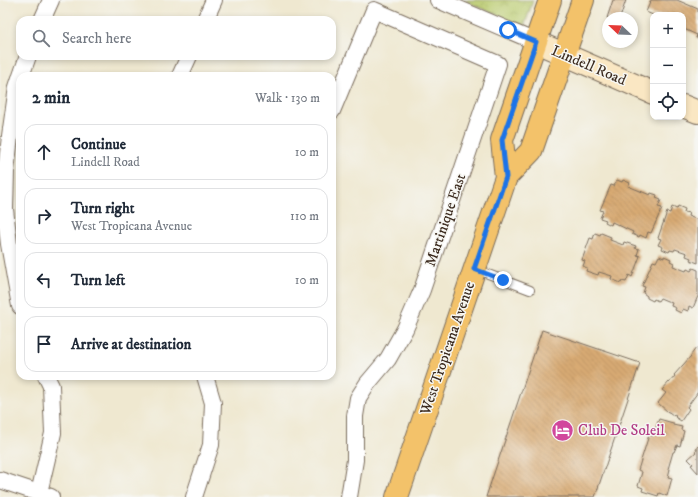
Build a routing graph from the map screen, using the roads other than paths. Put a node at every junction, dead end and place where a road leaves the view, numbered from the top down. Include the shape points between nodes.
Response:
1 (51, 0) edge
2 (214, 0) edge
3 (438, 0) edge
4 (550, 0) edge
5 (583, 0) edge
6 (44, 16) edge
7 (207, 16) edge
8 (536, 42) junction
9 (564, 54) junction
10 (26, 60) edge
11 (187, 60) edge
12 (22, 72) edge
13 (182, 72) edge
14 (650, 92) edge
15 (16, 94) edge
16 (336, 101) edge
17 (686, 107) edge
18 (698, 112) edge
19 (3, 172) edge
20 (506, 177) junction
21 (15, 243) edge
22 (16, 256) edge
23 (474, 269) junction
24 (530, 290) dead end
25 (48, 380) edge
26 (206, 380) edge
27 (0, 480) edge
28 (45, 495) edge
29 (194, 497) edge
30 (349, 497) edge
31 (397, 497) edge

1 - 6 street
2 - 7 street
3 - 8 street, Lindell Road
4 - 8 main road, West Tropicana Avenue
5 - 9 main road, West Tropicana Avenue
8 - 9 street, Lindell Road
8 - 20 main road, West Tropicana Avenue via 502,140
9 - 14 street, Lindell Road
9 - 20 main road, West Tropicana Avenue via 531,151
10 - 12 street
11 - 13 street
15 - 19 street
16 - 30 street, Martinique East via 374,10 498,64 419,297 388,359 358,398 355,416 355,460
17 - 18 street
19 - 21 street via 5,209
20 - 23 main road, West Tropicana Avenue
21 - 22 street
23 - 24 lane
23 - 31 main road, West Tropicana Avenue
25 - 28 street via 51,386 53,433
26 - 29 street via 213,402 211,445
27 - 28 street

